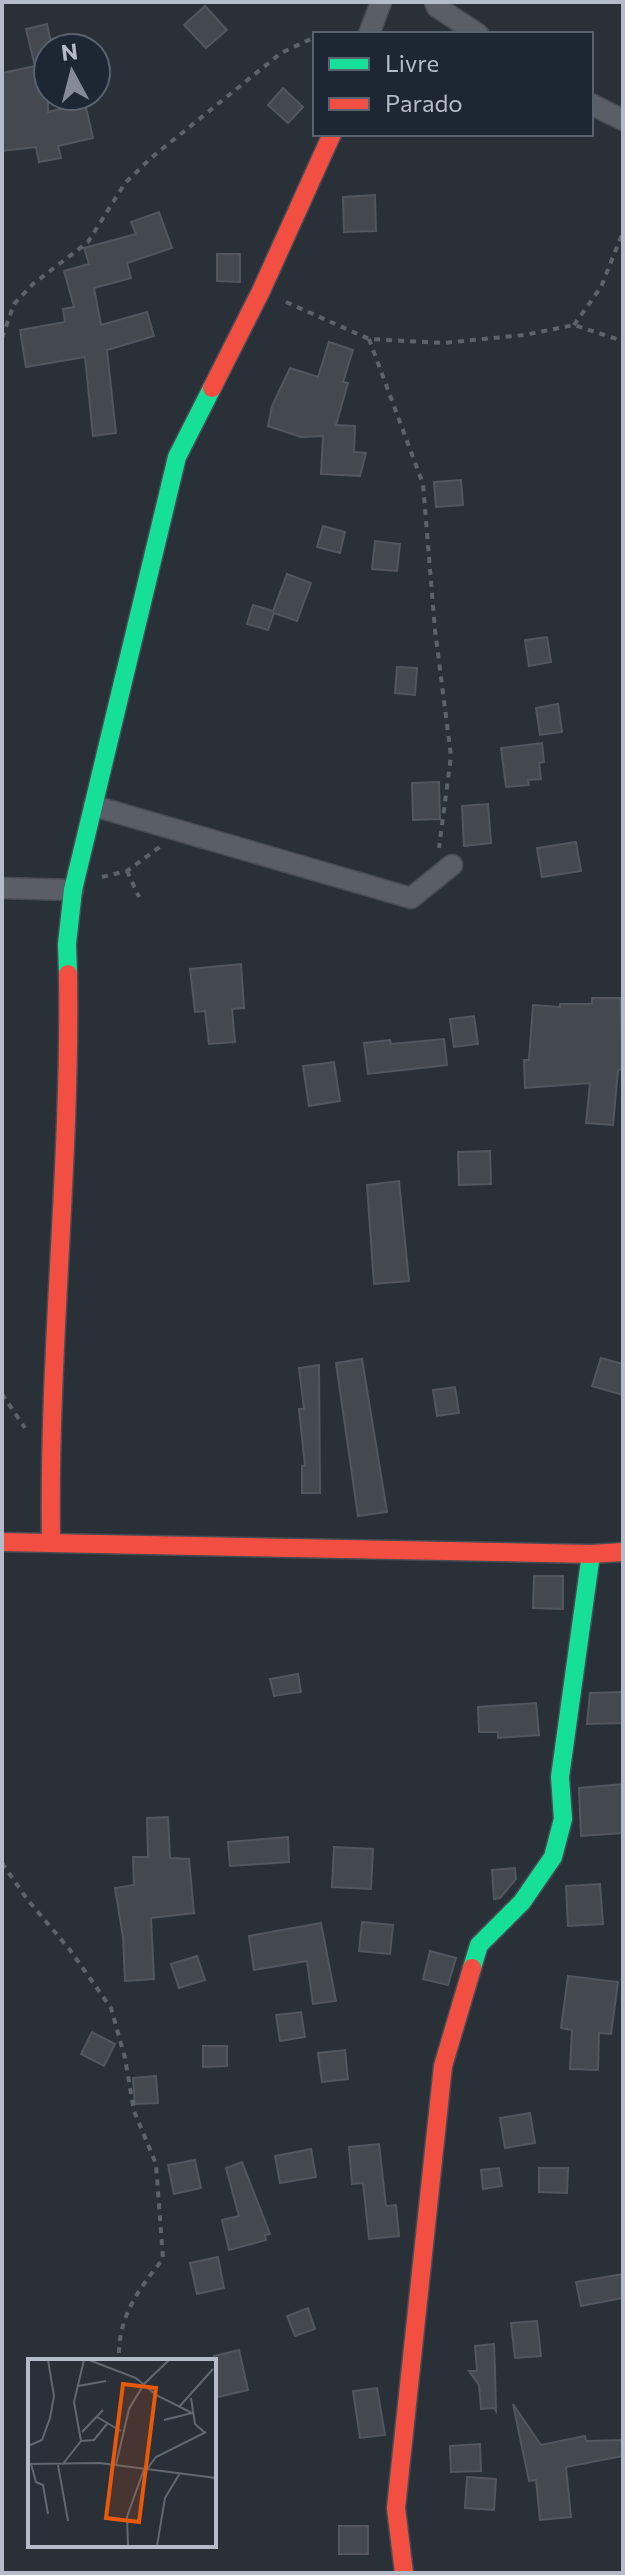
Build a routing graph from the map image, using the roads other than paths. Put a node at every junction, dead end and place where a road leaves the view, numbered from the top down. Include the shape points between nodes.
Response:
1 (381, 2) edge
2 (435, 2) edge
3 (370, 32) edge
4 (475, 32) edge
5 (593, 105) edge
6 (623, 120) edge
7 (331, 136) edge
8 (94, 806) junction
9 (442, 862) road end
10 (2, 888) edge
11 (73, 890) junction
12 (51, 1541) junction
13 (2, 1542) edge
14 (623, 1552) edge
15 (591, 1554) junction
16 (404, 2573) edge

1 - 3 street
2 - 4 street
5 - 6 street
7 - 8 street via 177,457
8 - 9 street via 411,898
8 - 11 street
10 - 11 street
11 - 12 street via 67,944 69,1052
12 - 13 street
12 - 15 street
14 - 15 street
15 - 16 street via 560,1777 563,1819 553,1857 522,1902 479,1945 443,2066 396,2508

